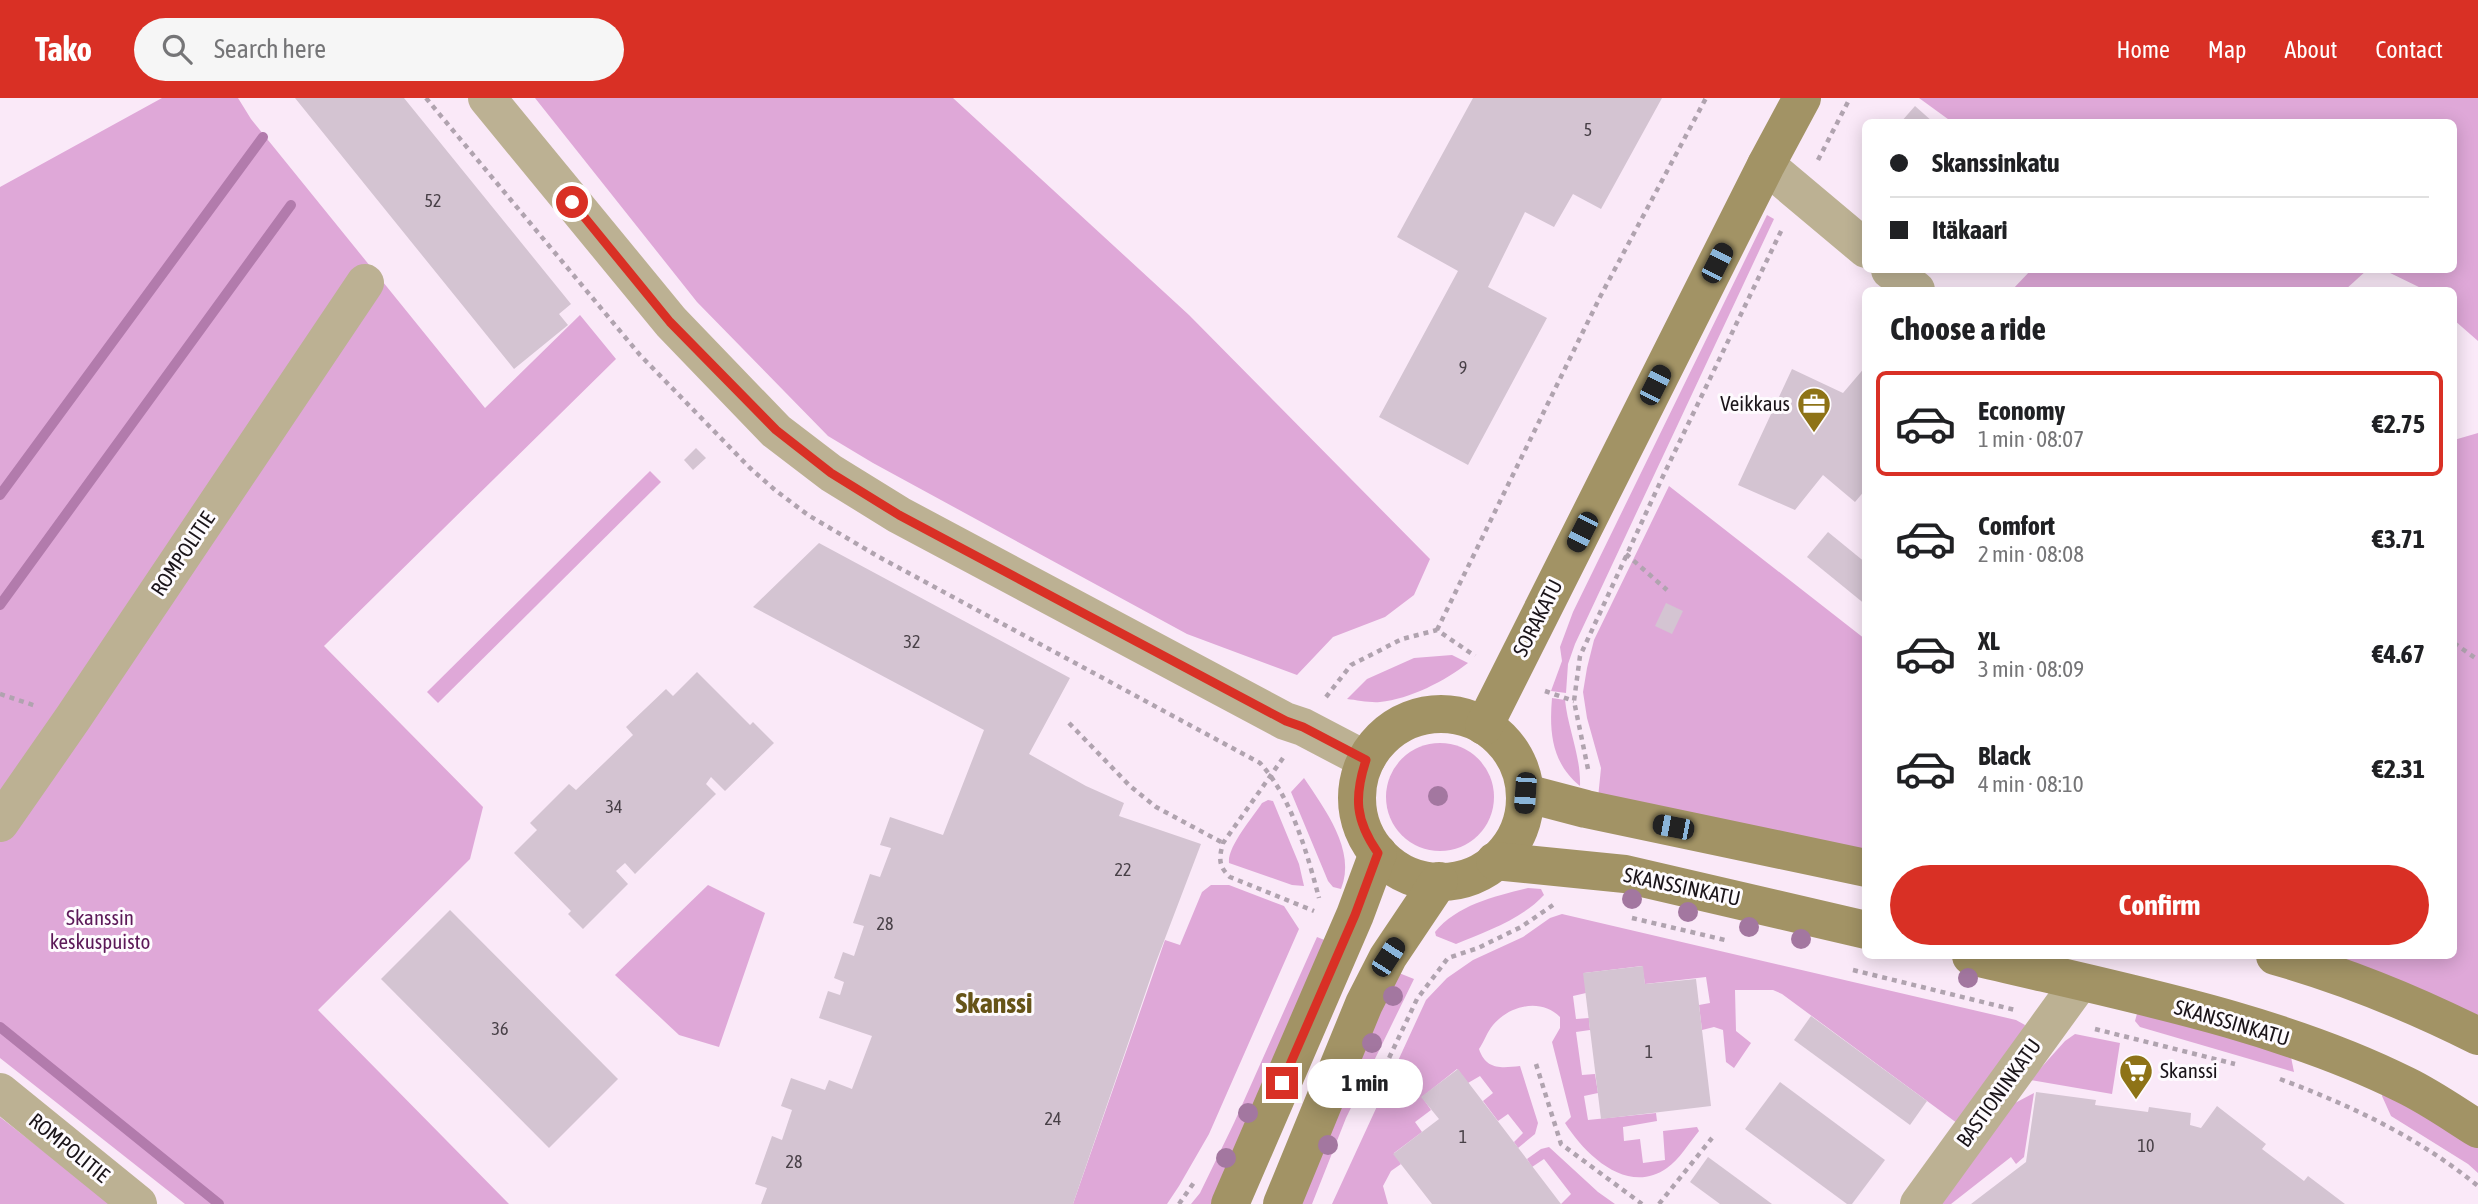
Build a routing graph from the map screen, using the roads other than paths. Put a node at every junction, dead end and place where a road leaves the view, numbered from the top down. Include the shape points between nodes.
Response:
1 (487, 98) edge
2 (1802, 98) edge
3 (1766, 165) junction
4 (1862, 246) edge
5 (1894, 273) edge
6 (365, 283) dead end
7 (1912, 287) edge
8 (1484, 726) junction
9 (1366, 760) junction
10 (1525, 793) junction
11 (0, 823) edge
12 (1378, 853) junction
13 (1495, 861) junction
14 (1862, 867) edge
15 (1439, 881) junction
16 (1862, 929) edge
17 (1984, 959) edge
18 (2286, 959) edge
19 (2080, 982) junction
20 (2478, 1036) edge
21 (0, 1092) edge
22 (2478, 1129) edge
23 (138, 1204) edge
24 (1230, 1204) edge
25 (1282, 1204) edge
26 (1919, 1204) edge

1 - 9 street via 670,322 776,430 831,473 899,515
2 - 3 street, SORAKATU
3 - 4 street
3 - 8 street, SORAKATU
5 - 7 street
6 - 11 street, ROMPOLITIE
8 - 9 street via 1451,714 1416,718 1385,735
8 - 10 street via 1513,755
9 - 12 street via 1357,801 1367,837
10 - 13 street via 1518,831
10 - 14 street
12 - 15 street via 1405,873
12 - 24 street
13 - 15 street via 1469,877
13 - 16 street, SKANSSINKATU via 1625,874
15 - 25 street via 1388,957 1364,1004
17 - 19 street, SKANSSINKATU
18 - 20 street via 2390,994
19 - 22 street, SKANSSINKATU via 2206,1014 2355,1062 2407,1086
19 - 26 street, BASTIONINKATU
21 - 23 street, ROMPOLITIE

